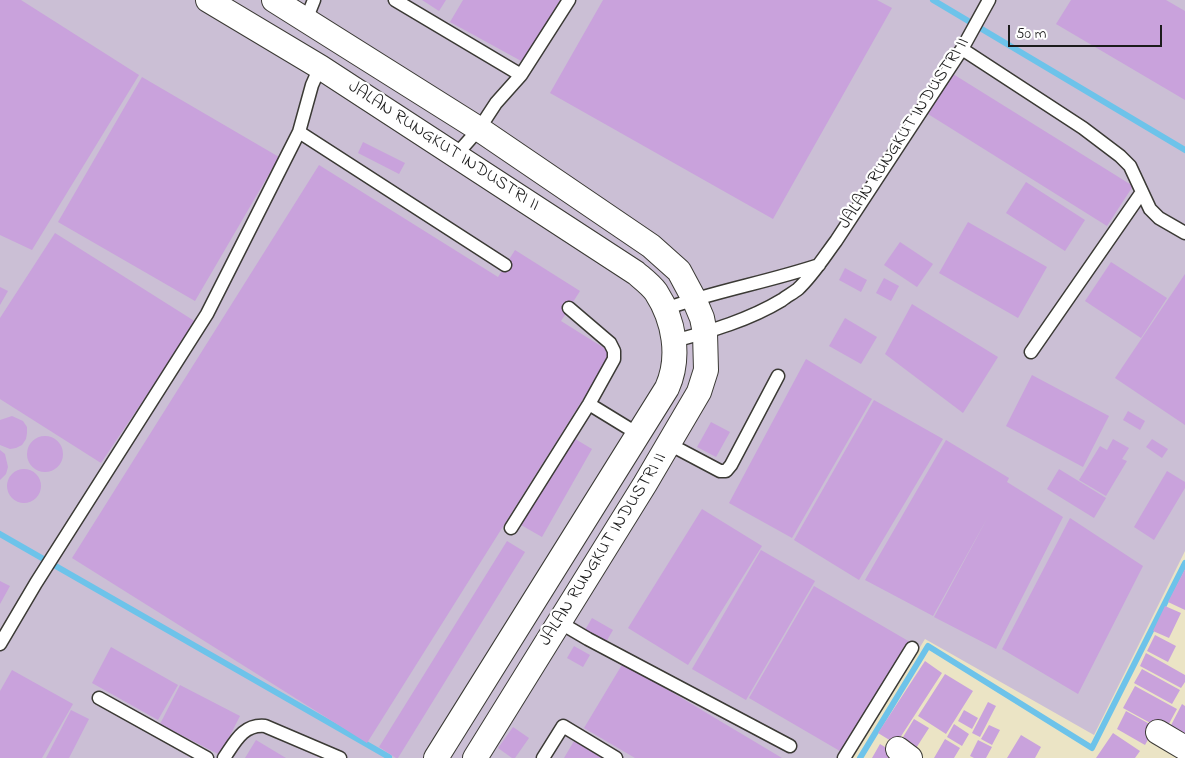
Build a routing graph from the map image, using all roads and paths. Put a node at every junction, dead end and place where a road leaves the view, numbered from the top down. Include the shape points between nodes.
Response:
1 (208, 0) edge
2 (274, 0) edge
3 (395, 0) edge
4 (569, 0) edge
5 (987, 4) edge
6 (310, 10) edge
7 (962, 49) junction
8 (320, 67) junction
9 (520, 75) junction
10 (479, 129) junction
11 (298, 132) junction
12 (456, 156) junction
13 (1142, 192) junction
14 (1185, 234) edge
15 (505, 265) dead end
16 (819, 265) junction
17 (694, 299) junction
18 (569, 308) dead end
19 (665, 309) junction
20 (705, 333) junction
21 (674, 341) junction
22 (1031, 352) dead end
23 (778, 376) dead end
24 (589, 404) junction
25 (638, 434) junction
26 (669, 444) junction
27 (618, 467) junction
28 (645, 484) junction
29 (511, 528) dead end
30 (559, 622) junction
31 (0, 644) edge
32 (912, 648) dead end
33 (99, 698) dead end
34 (1158, 732) dead end
35 (790, 746) dead end
36 (1185, 748) edge
37 (207, 758) edge
38 (224, 758) edge
39 (340, 758) edge
40 (436, 758) edge
41 (475, 758) edge
42 (543, 758) edge
43 (616, 758) edge
44 (844, 758) edge

1 - 8 street, JALAN RUNGKUT INDUSTRI II
2 - 6 street, JALAN RUNGKUT INDUSTRI II
3 - 9 lane
4 - 9 lane
5 - 7 lane, JALAN RUNGKUT INDUSTRI II
6 - 10 street, JALAN RUNGKUT INDUSTRI II
7 - 13 lane via 1120,156 1130,166
7 - 16 lane, JALAN RUNGKUT INDUSTRI II
8 - 11 lane
8 - 12 street, JALAN RUNGKUT INDUSTRI II
9 - 10 lane
10 - 12 lane
10 - 17 street, JALAN RUNGKUT INDUSTRI II via 651,246 679,271
11 - 15 lane
11 - 31 lane via 207,314
12 - 19 street, JALAN RUNGKUT INDUSTRI II via 636,273 655,291
13 - 14 lane via 1150,209 1159,218
13 - 22 lane
16 - 17 lane
16 - 20 lane, JALAN RUNGKUT INDUSTRI II via 797,290 772,306
17 - 19 lane
17 - 20 street, JALAN RUNGKUT INDUSTRI II
18 - 24 lane via 604,337 614,351 612,366
19 - 21 street, JALAN RUNGKUT INDUSTRI II
20 - 21 lane, JALAN RUNGKUT INDUSTRI II
20 - 26 street, JALAN RUNGKUT INDUSTRI II via 706,370 703,381
21 - 25 street, JALAN RUNGKUT INDUSTRI II via 672,376
23 - 26 lane via 726,471 720,471
24 - 25 lane
24 - 29 lane
25 - 27 street, JALAN RUNGKUT INDUSTRI II
26 - 28 street, JALAN RUNGKUT INDUSTRI II
27 - 28 street
27 - 40 street, JALAN RUNGKUT INDUSTRI II
28 - 30 street, JALAN RUNGKUT INDUSTRI II
30 - 35 lane
30 - 41 street, JALAN RUNGKUT INDUSTRI II
32 - 44 lane
33 - 37 lane
34 - 36 street
38 - 39 lane via 241,733 256,726 265,726
42 - 43 lane via 563,726

